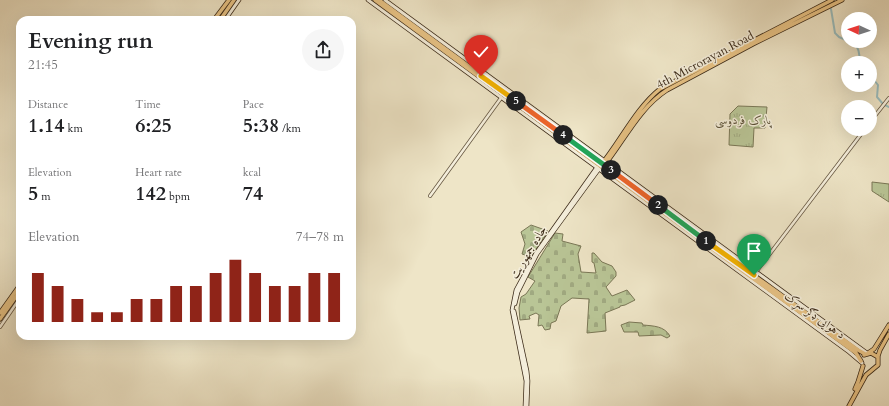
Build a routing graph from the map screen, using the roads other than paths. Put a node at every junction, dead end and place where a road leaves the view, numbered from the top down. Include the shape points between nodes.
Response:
1 (228, 0) edge
2 (234, 0) edge
3 (239, 0) edge
4 (368, 0) edge
5 (375, 0) edge
6 (379, 0) edge
7 (385, 0) edge
8 (832, 0) edge
9 (842, 0) edge
10 (217, 16) edge
11 (223, 16) edge
12 (228, 16) edge
13 (702, 69) junction
14 (501, 98) junction
15 (889, 98) edge
16 (877, 113) edge
17 (860, 136) edge
18 (602, 165) junction
19 (430, 196) dead end
20 (756, 272) junction
21 (16, 291) edge
22 (16, 297) edge
23 (16, 304) edge
24 (0, 313) edge
25 (0, 319) edge
26 (889, 325) edge
27 (0, 327) edge
28 (889, 334) edge
29 (867, 353) junction
30 (878, 358) junction
31 (862, 363) junction
32 (873, 370) junction
33 (526, 406) edge
34 (848, 406) edge

1 - 10 main road
2 - 11 main road
3 - 12 main road
4 - 14 main road, د هوایی ډګر سړک
5 - 18 main road
6 - 18 main road
7 - 18 main road, د هوایی ډګر سړک
8 - 13 main road, 4th Microrayan Road
9 - 13 main road, 4th Microrayan Road
13 - 18 main road, 4th Microrayan Road via 653,100
14 - 18 main road, د هوایی ډګر سړک
14 - 19 street
15 - 16 street
17 - 20 street
18 - 20 main road, د هوایی ډګر سړک
18 - 29 main road via 858,350
18 - 31 main road via 856,353
18 - 33 main road, جاده جمهوریت via 536,253 516,290 512,313 526,381
20 - 29 main road, د هوایی ډګر سړک
21 - 24 main road
22 - 25 main road
23 - 27 street
26 - 29 main road via 874,349
28 - 30 main road
29 - 30 main road via 874,353
29 - 31 main road
30 - 32 main road via 878,365
31 - 32 main road via 867,370
31 - 34 main road via 858,382
32 - 34 main road via 866,375

